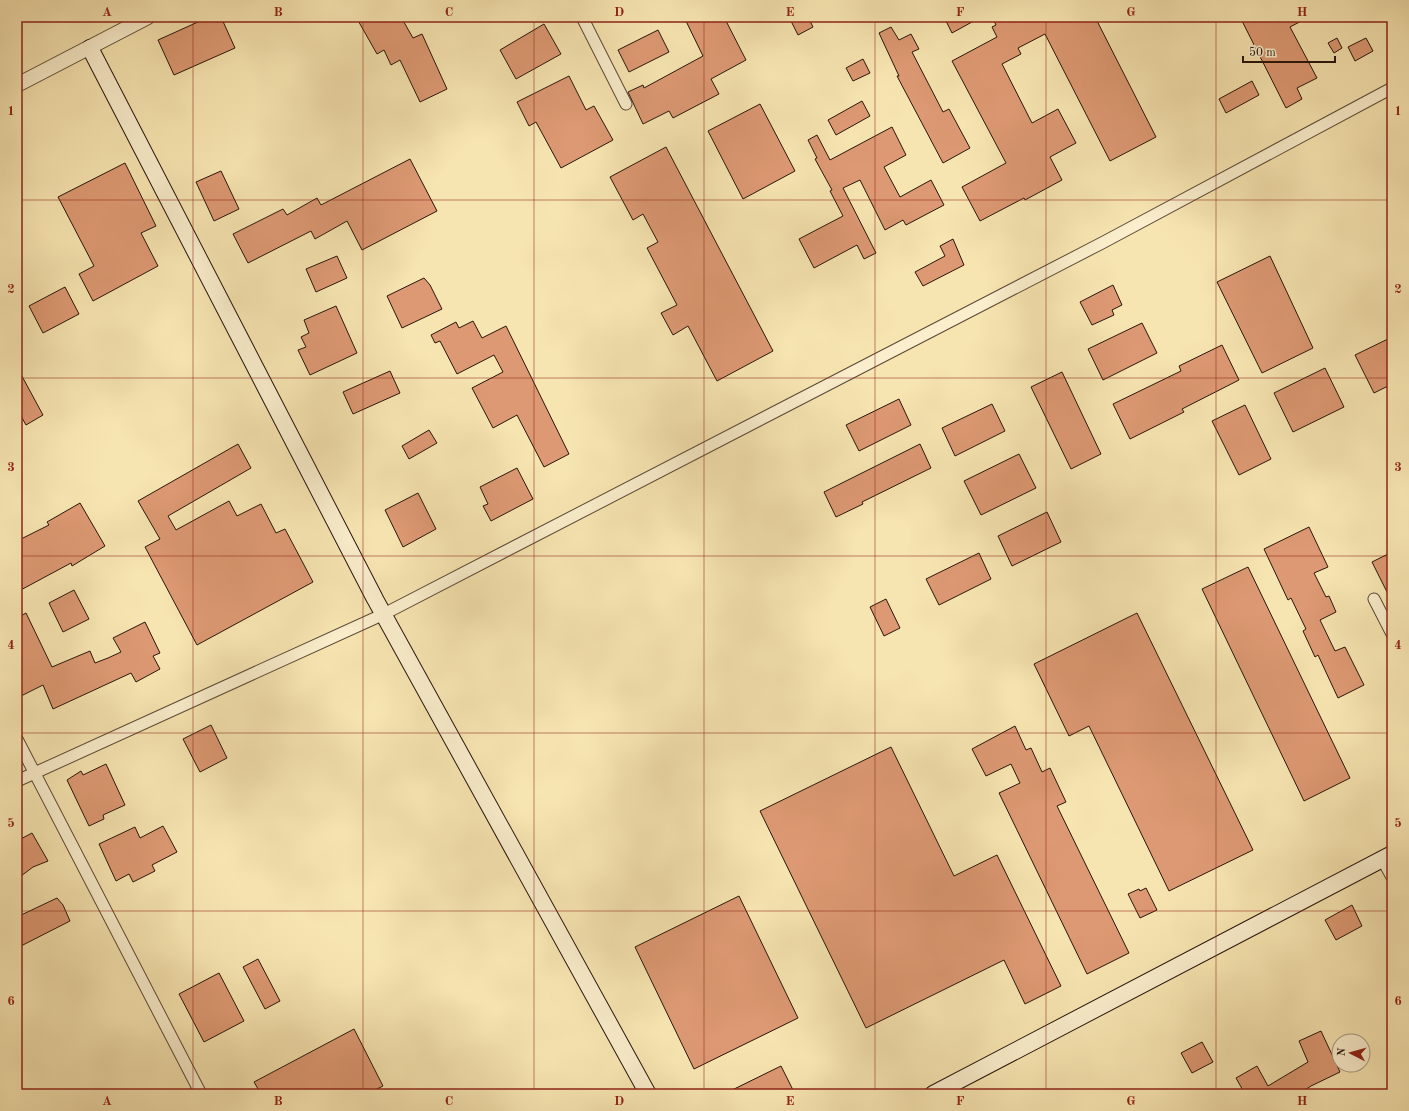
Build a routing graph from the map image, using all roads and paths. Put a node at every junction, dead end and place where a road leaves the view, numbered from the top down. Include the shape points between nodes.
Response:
1 (148, 17) edge
2 (582, 17) edge
3 (90, 48) junction
4 (17, 85) edge
5 (1392, 88) edge
6 (626, 104) dead end
7 (1374, 599) dead end
8 (384, 614) junction
9 (1392, 634) edge
10 (17, 739) edge
11 (35, 773) junction
12 (17, 781) edge
13 (1387, 856) edge
14 (1392, 877) edge
15 (201, 1094) edge
16 (648, 1094) edge
17 (933, 1094) edge

1 - 3 street
2 - 6 street
3 - 4 street
3 - 8 main road
5 - 8 street via 1102,243
7 - 9 street
8 - 11 street
8 - 16 main road
10 - 11 street
11 - 12 street
11 - 15 street
13 - 14 street
13 - 17 main road

